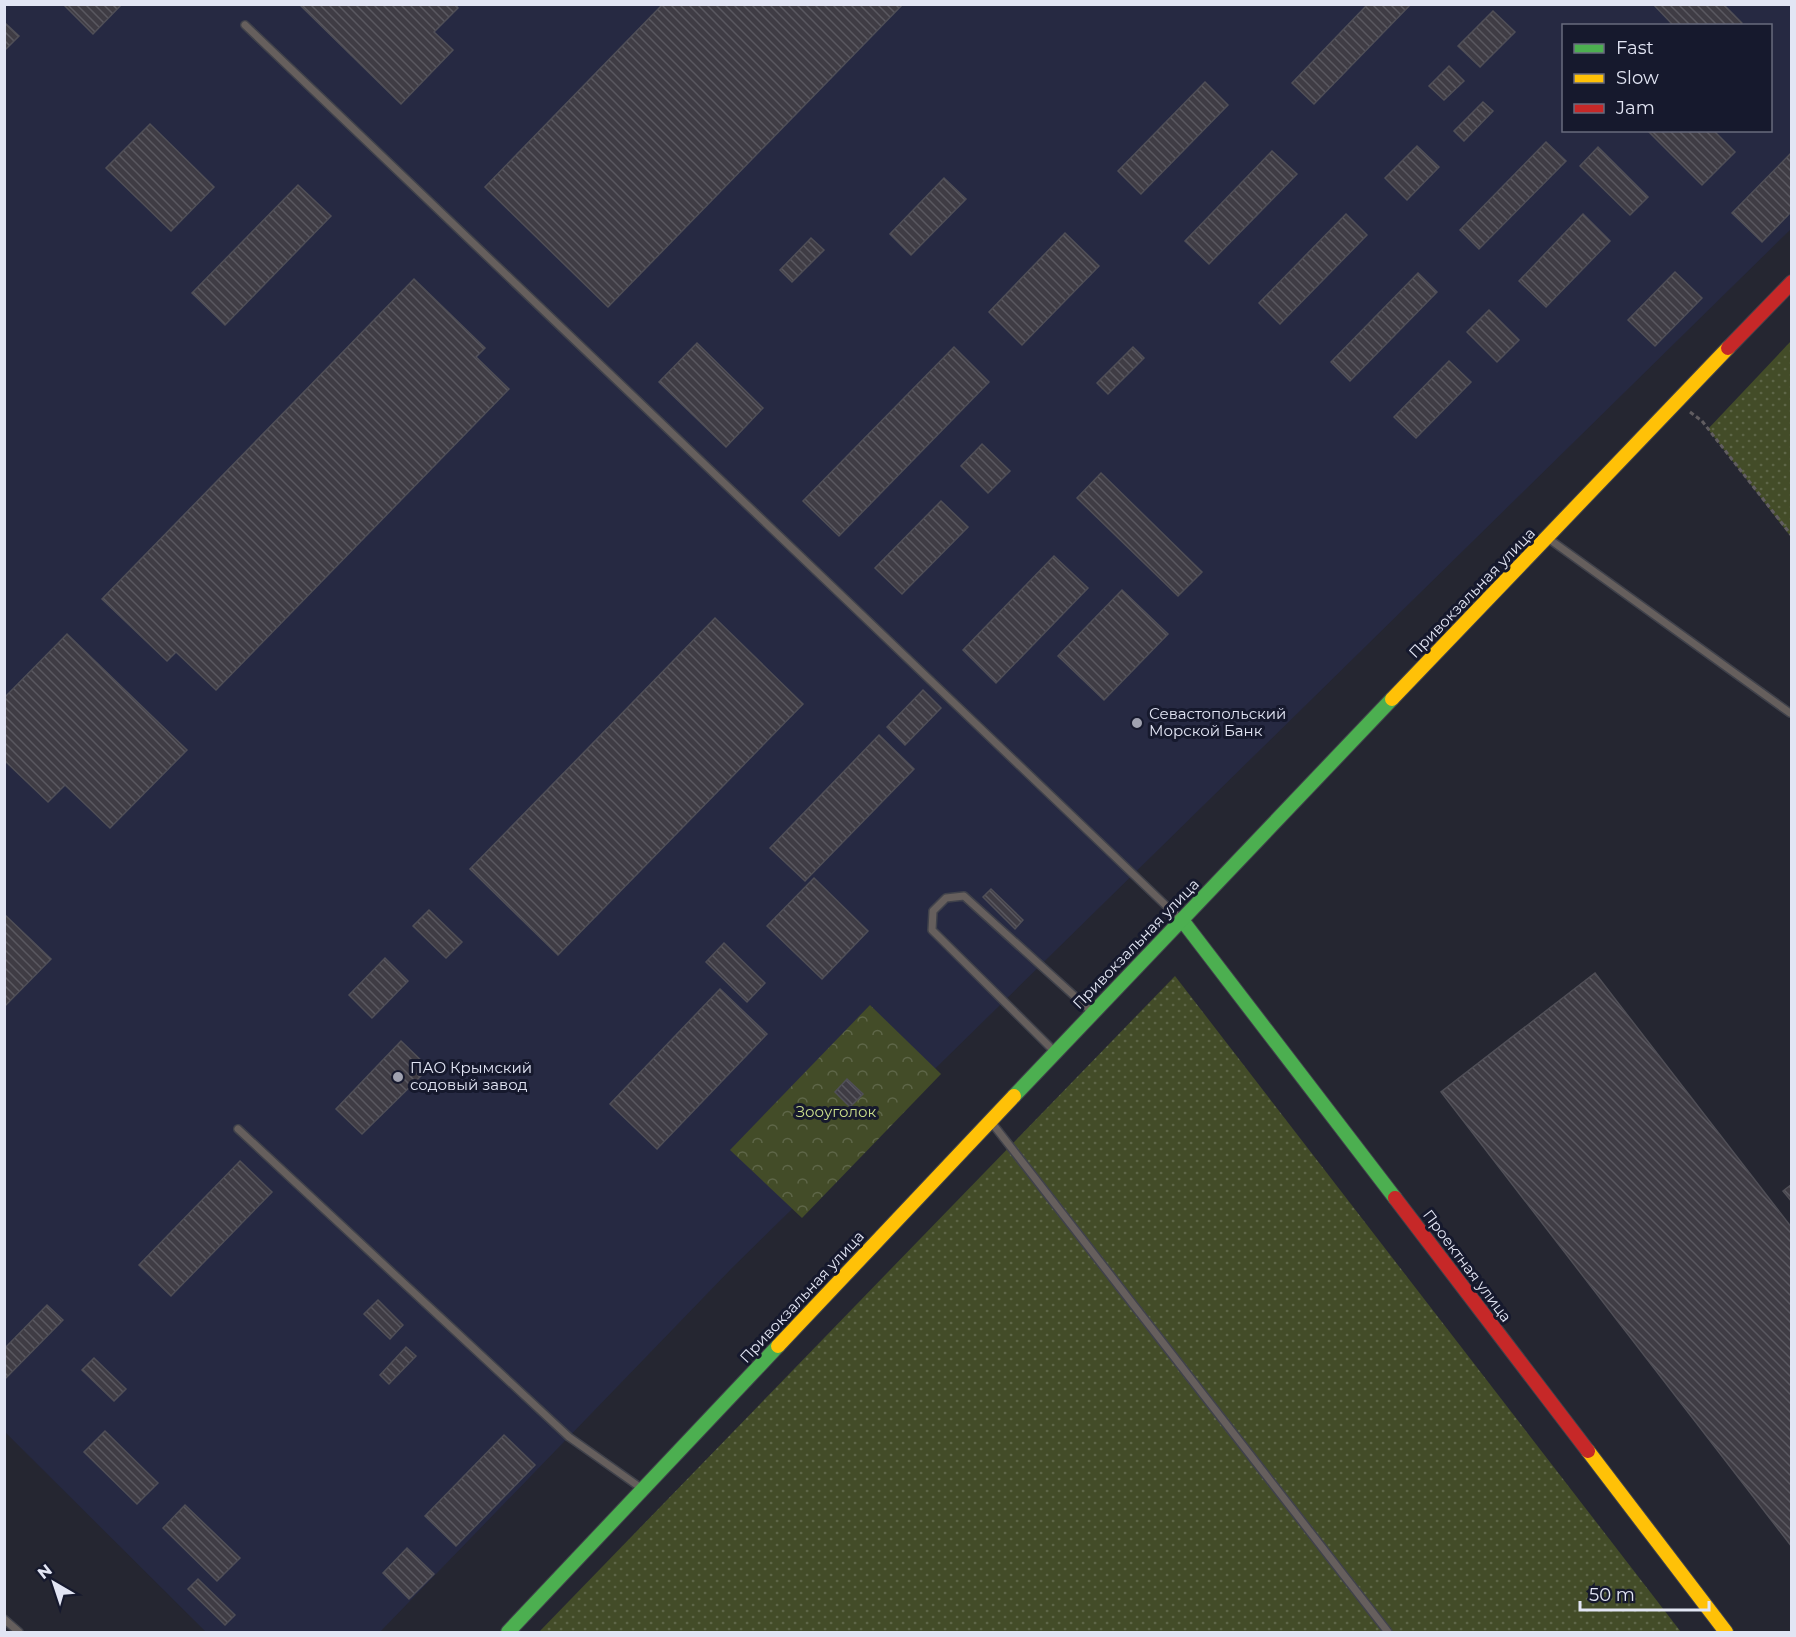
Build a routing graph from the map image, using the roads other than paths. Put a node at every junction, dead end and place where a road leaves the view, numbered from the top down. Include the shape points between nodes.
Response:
1 (245, 25) dead end
2 (1791, 282) edge
3 (1547, 537) junction
4 (1790, 713) edge
5 (1182, 920) junction
6 (1093, 1012) junction
7 (1055, 1052) junction
8 (990, 1121) junction
9 (237, 1128) dead end
10 (643, 1490) junction
11 (4, 1619) edge
12 (19, 1632) edge
13 (508, 1632) edge
14 (1388, 1632) edge
15 (1726, 1632) edge

1 - 5 lane
2 - 3 main road, Привокзальная улица
3 - 4 lane
3 - 5 main road, Привокзальная улица
5 - 6 main road, Привокзальная улица
5 - 15 main road, Проектная улица
6 - 7 main road, Привокзальная улица
6 - 7 lane via 964,896 946,898 933,911 932,930
7 - 8 main road, Привокзальная улица
8 - 10 main road, Привокзальная улица
8 - 14 lane
9 - 10 lane via 569,1437
10 - 13 main road, Привокзальная улица
11 - 12 lane

